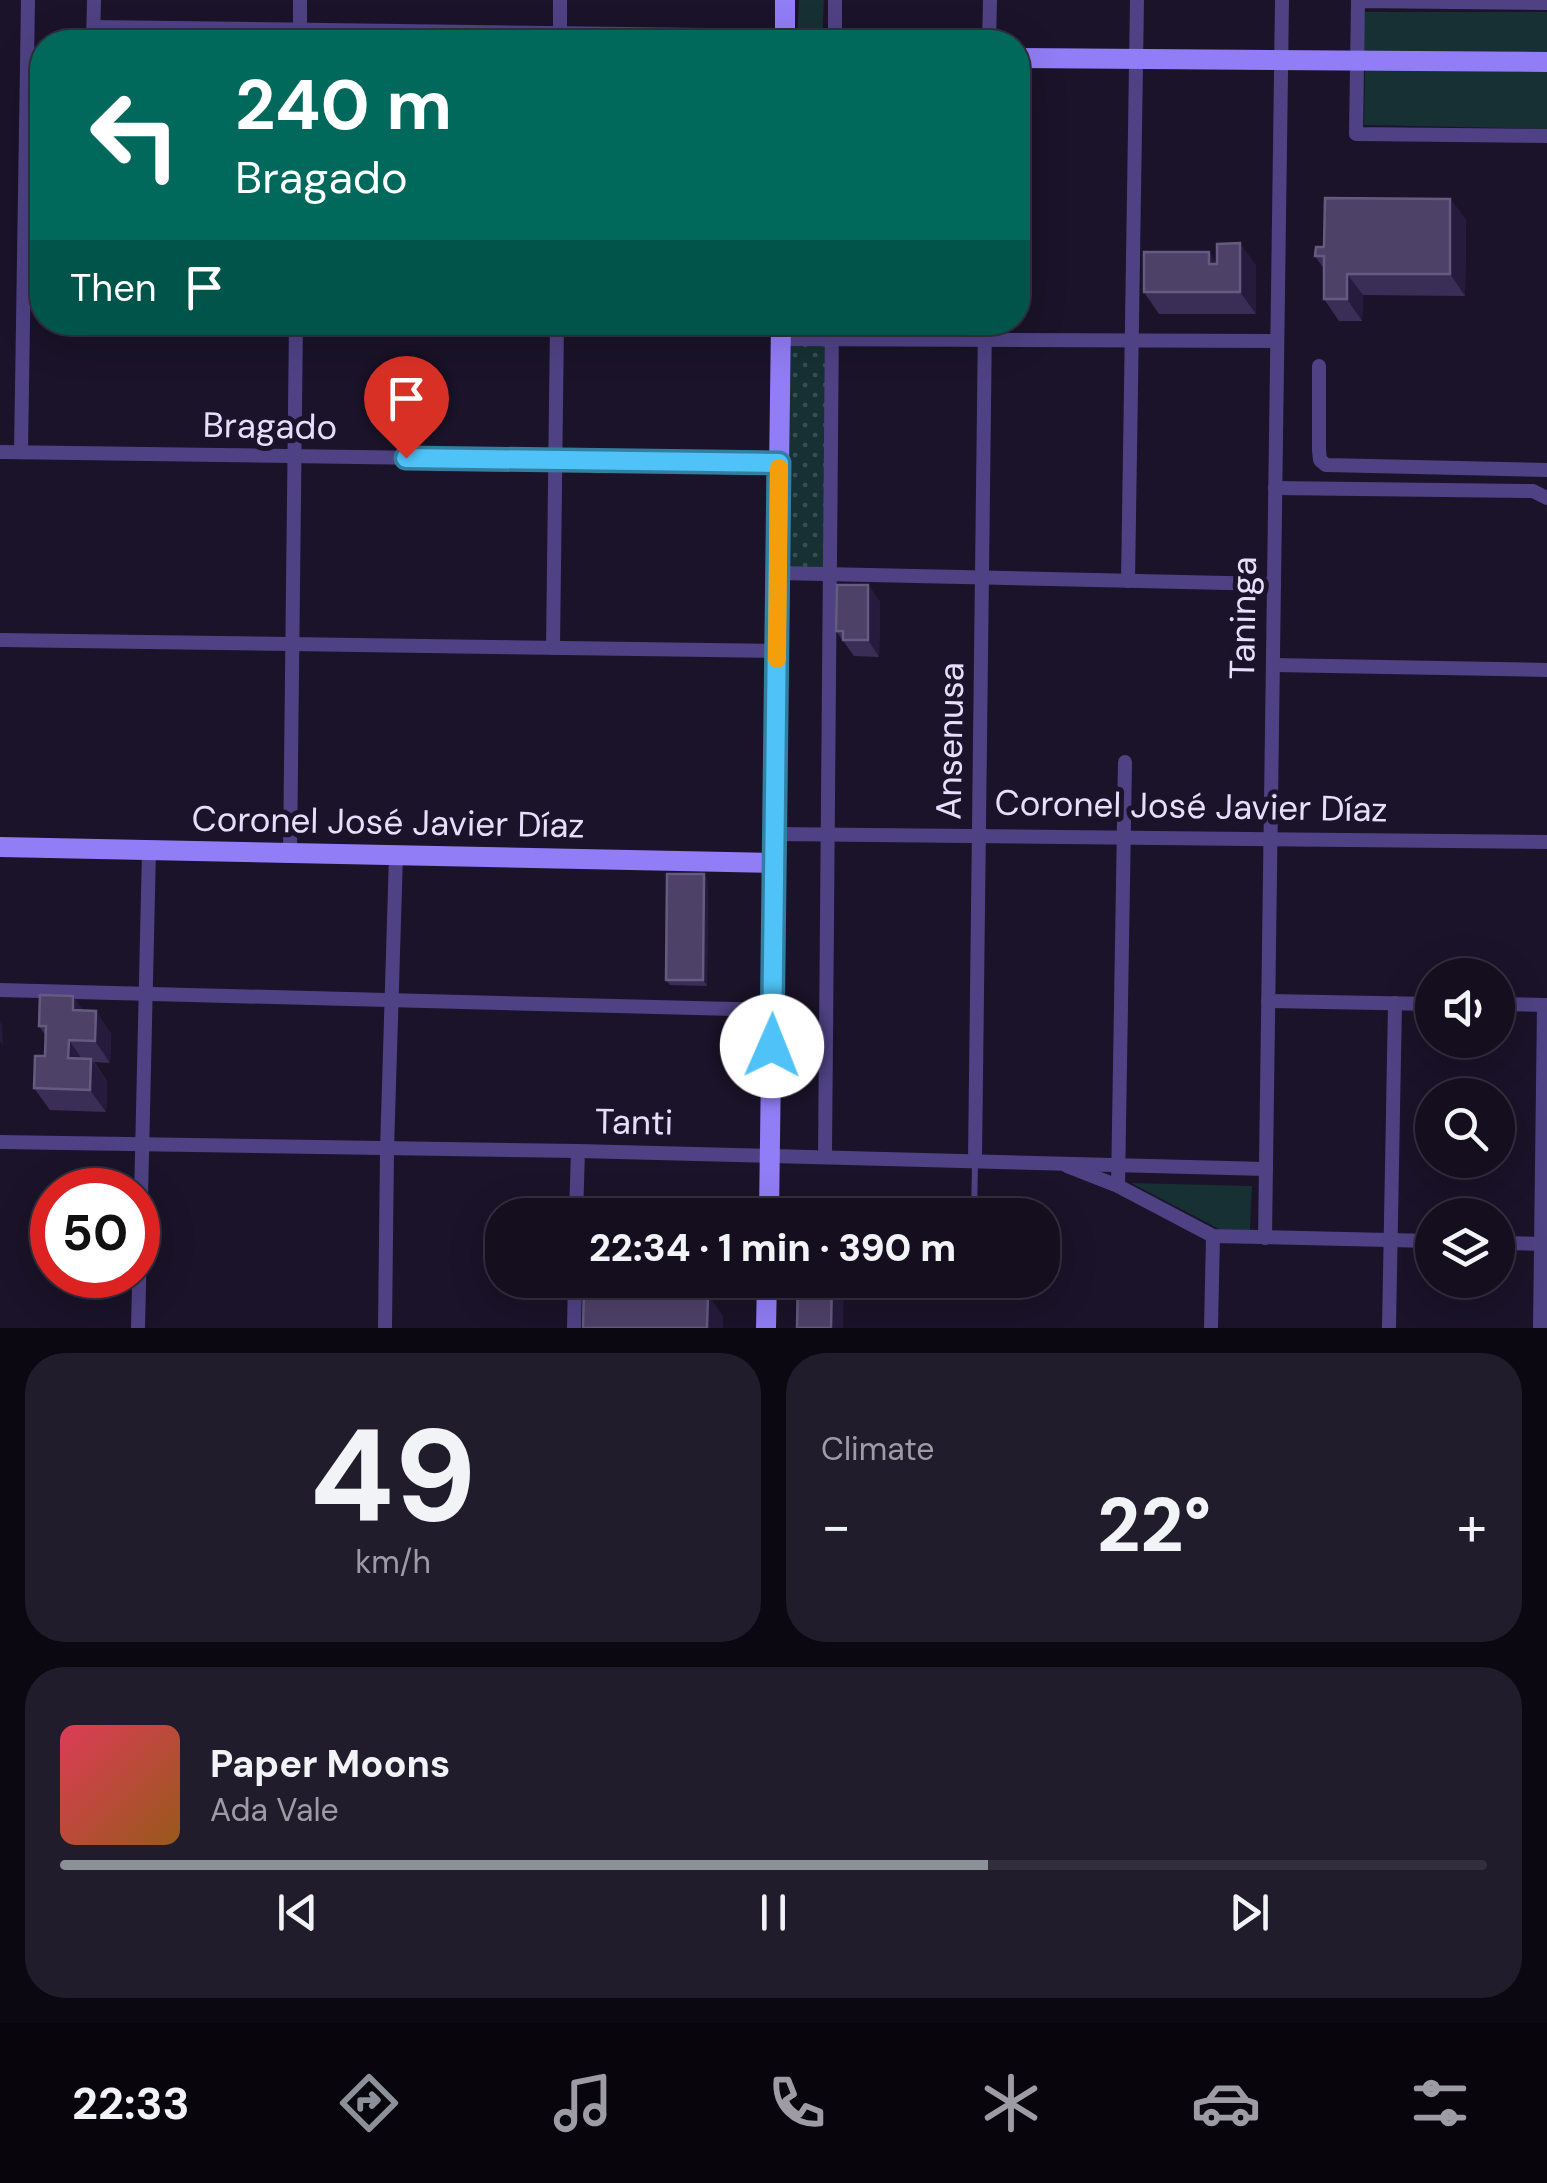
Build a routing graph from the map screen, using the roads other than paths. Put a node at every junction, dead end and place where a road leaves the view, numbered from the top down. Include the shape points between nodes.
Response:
1 (28, 0) edge
2 (94, 0) edge
3 (300, 0) edge
4 (560, 0) edge
5 (786, 0) edge
6 (835, 0) edge
7 (990, 0) edge
8 (1137, 0) edge
9 (1282, 0) edge
10 (1547, 3) edge
11 (94, 30) edge
12 (300, 30) edge
13 (560, 30) edge
14 (785, 30) edge
15 (835, 30) edge
16 (989, 30) edge
17 (1030, 58) edge
18 (1136, 59) junction
19 (1281, 60) junction
20 (1357, 61) junction
21 (1547, 62) edge
22 (1547, 136) edge
23 (296, 335) edge
24 (557, 335) edge
25 (781, 335) edge
26 (806, 335) edge
27 (832, 335) edge
28 (985, 335) edge
29 (832, 339) junction
30 (985, 340) junction
31 (1132, 340) junction
32 (1277, 341) junction
33 (1319, 366) dead end
34 (0, 452) edge
35 (21, 452) junction
36 (295, 456) junction
37 (555, 460) junction
38 (779, 463) junction
39 (1461, 470) junction
40 (1547, 470) edge
41 (1275, 488) junction
42 (1462, 490) junction
43 (1547, 498) edge
44 (778, 574) junction
45 (830, 575) junction
46 (982, 578) junction
47 (1128, 581) junction
48 (1274, 584) junction
49 (0, 640) edge
50 (292, 644) junction
51 (553, 648) junction
52 (777, 651) junction
53 (1273, 665) junction
54 (1547, 670) edge
55 (1125, 762) dead end
56 (774, 834) junction
57 (828, 835) junction
58 (979, 836) junction
59 (1123, 838) junction
60 (1270, 840) junction
61 (1547, 842) edge
62 (0, 847) edge
63 (149, 850) junction
64 (290, 853) junction
65 (396, 855) junction
66 (774, 863) junction
67 (0, 990) edge
68 (146, 993) junction
69 (393, 998) junction
70 (1268, 1002) junction
71 (1395, 1003) junction
72 (1415, 1004) edge
73 (1515, 1004) edge
74 (1545, 1005) edge
75 (772, 1010) junction
76 (0, 1142) edge
77 (142, 1146) junction
78 (386, 1150) junction
79 (578, 1151) junction
80 (770, 1155) junction
81 (825, 1156) junction
82 (974, 1160) junction
83 (1057, 1162) junction
84 (1118, 1164) junction
85 (1266, 1168) junction
86 (1118, 1186) junction
87 (577, 1198) edge
88 (769, 1198) edge
89 (974, 1198) edge
90 (1212, 1236) junction
91 (1265, 1238) junction
92 (1390, 1240) junction
93 (1415, 1241) edge
94 (1515, 1243) edge
95 (1544, 1244) edge
96 (575, 1298) edge
97 (767, 1298) edge
98 (138, 1328) edge
99 (385, 1328) edge
100 (574, 1328) edge
101 (766, 1328) edge
102 (1211, 1328) edge
103 (1389, 1328) edge
104 (1540, 1328) edge

1 - 35 street
2 - 11 street
3 - 12 street
4 - 13 street
5 - 14 main road
6 - 15 street
7 - 16 street
8 - 18 street
9 - 19 street, Taninga
10 - 20 street via 1358,1
17 - 18 main road
18 - 19 main road
18 - 31 street
19 - 20 main road
19 - 32 street, Taninga
20 - 21 main road
20 - 22 street via 1356,134
23 - 36 street
24 - 37 street
25 - 38 main road
26 - 29 street
27 - 29 street
28 - 30 street, Ansenusa
29 - 30 street
29 - 45 street
30 - 31 street
30 - 46 street, Ansenusa
31 - 32 street
31 - 47 street
32 - 41 street, Taninga
33 - 39 street via 1320,460 1326,465
34 - 35 street, Bragado
35 - 36 street, Bragado
36 - 37 street, Bragado
36 - 50 street
37 - 38 street, Bragado
37 - 51 street
38 - 44 main road
39 - 40 street
39 - 42 street
41 - 42 street
41 - 48 street, Taninga
42 - 43 street via 1533,491
44 - 45 street
44 - 52 main road
45 - 46 street
45 - 57 street
46 - 47 street
46 - 58 street, Ansenusa
47 - 48 street
48 - 53 street, Taninga
49 - 50 street
50 - 51 street
50 - 64 street
51 - 52 street
52 - 56 main road
53 - 54 street
53 - 60 street, Taninga
55 - 59 street
56 - 57 street, Coronel José Javier Díaz
56 - 66 main road
57 - 58 street, Coronel José Javier Díaz
57 - 81 street
58 - 59 street, Coronel José Javier Díaz
58 - 82 street, Ansenusa
59 - 60 street, Coronel José Javier Díaz
59 - 84 street
60 - 61 street, Coronel José Javier Díaz
60 - 70 street, Taninga
62 - 63 main road, Coronel José Javier Díaz
63 - 64 main road, Coronel José Javier Díaz
63 - 68 street
64 - 65 main road, Coronel José Javier Díaz
65 - 66 main road, Coronel José Javier Díaz
65 - 69 street
66 - 75 main road
67 - 68 street
68 - 69 street
68 - 77 street
69 - 75 street
69 - 78 street
70 - 71 street
70 - 85 street, Taninga
71 - 72 street
71 - 92 street
73 - 74 street
74 - 95 street
75 - 80 main road
76 - 77 street, Tanti
77 - 78 street, Tanti
77 - 98 street
78 - 79 street, Tanti
78 - 99 street
79 - 80 street, Tanti
79 - 87 street
80 - 81 street, Tanti
80 - 88 main road
81 - 82 street, Tanti
82 - 83 street, Tanti
82 - 89 lane
83 - 84 street, Tanti
83 - 86 street
84 - 85 street, Tanti
84 - 86 street
85 - 91 street, Taninga
86 - 90 street
90 - 91 street
90 - 102 street
91 - 92 street
92 - 93 street
92 - 103 street
94 - 95 street
95 - 104 street
96 - 100 street
97 - 101 main road

